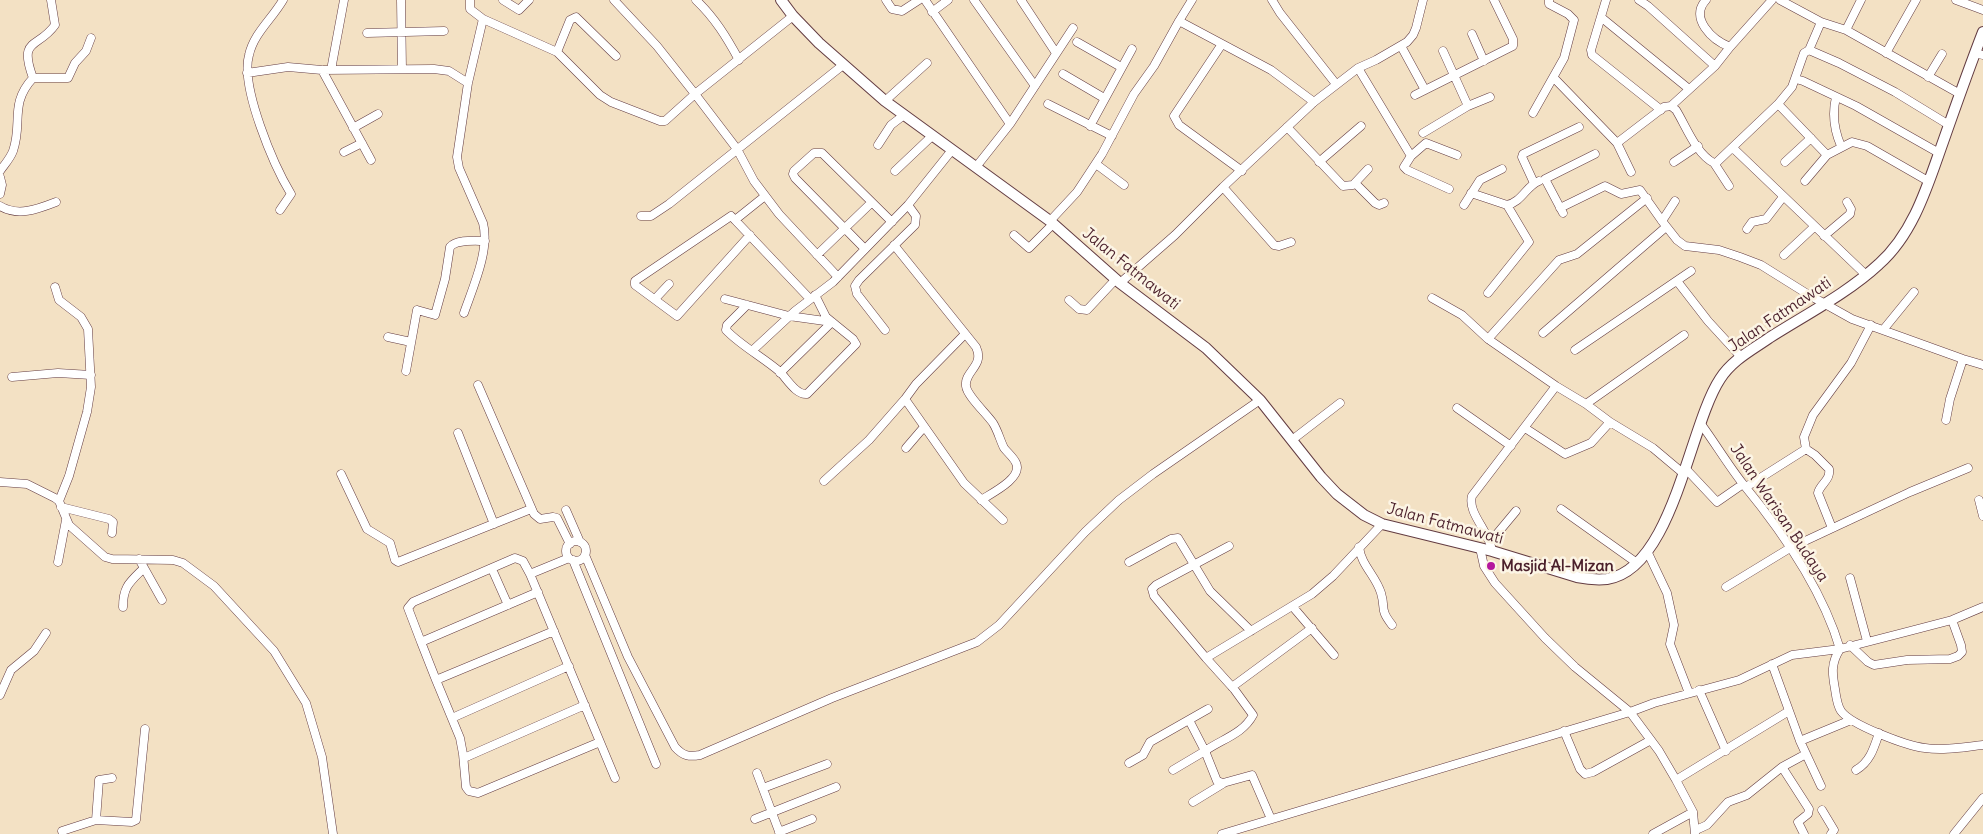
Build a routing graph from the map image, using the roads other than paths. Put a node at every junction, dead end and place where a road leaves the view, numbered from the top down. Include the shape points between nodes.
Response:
1 (51, 0) edge
2 (283, 0) edge
3 (344, 0) edge
4 (401, 0) edge
5 (470, 0) edge
6 (503, 0) edge
7 (529, 0) edge
8 (614, 0) edge
9 (696, 0) edge
10 (781, 0) edge
11 (886, 0) edge
12 (919, 0) edge
13 (924, 0) edge
14 (948, 0) edge
15 (974, 0) edge
16 (1020, 0) edge
17 (1192, 0) edge
18 (1272, 0) edge
19 (1423, 0) edge
20 (1494, 0) edge
21 (1549, 0) edge
22 (1606, 0) edge
23 (1639, 0) edge
24 (1694, 0) edge
25 (1706, 0) edge
26 (1772, 0) edge
27 (1780, 0) edge
28 (1861, 0) edge
29 (1916, 0) edge
30 (1956, 0) edge
31 (1650, 3) edge
32 (1699, 8) junction
33 (1983, 10) edge
34 (932, 12) junction
35 (793, 16) junction
36 (1602, 18) junction
37 (483, 19) junction
38 (1179, 21) junction
39 (1821, 22) junction
40 (1073, 28) dead end
41 (1846, 30) junction
42 (444, 31) dead end
43 (402, 32) junction
44 (1983, 32) edge
45 (367, 33) dead end
46 (1472, 34) dead end
47 (91, 38) dead end
48 (1077, 42) dead end
49 (1222, 44) junction
50 (1400, 46) junction
51 (1730, 47) junction
52 (1132, 49) dead end
53 (1809, 50) junction
54 (1443, 51) dead end
55 (557, 52) junction
56 (1056, 53) junction
57 (1886, 53) junction
58 (1942, 54) dead end
59 (1979, 54) edge
60 (616, 56) dead end
61 (739, 60) junction
62 (1484, 61) junction
63 (927, 63) dead end
64 (843, 65) junction
65 (1715, 66) junction
66 (1121, 67) junction
67 (1358, 68) junction
68 (402, 69) junction
69 (322, 70) junction
70 (331, 70) junction
71 (247, 73) junction
72 (1063, 74) dead end
73 (1454, 76) junction
74 (1928, 77) junction
75 (33, 78) junction
76 (1554, 78) junction
77 (1796, 79) junction
78 (468, 83) junction
79 (1336, 84) junction
80 (1035, 86) junction
81 (1689, 89) junction
82 (1424, 90) junction
83 (695, 94) junction
84 (1960, 94) junction
85 (1415, 96) dead end
86 (1836, 96) junction
87 (1490, 97) dead end
88 (1104, 98) junction
89 (885, 101) junction
90 (1314, 102) junction
91 (1048, 104) dead end
92 (1778, 104) junction
93 (1468, 106) junction
94 (1671, 106) junction
95 (1660, 110) junction
96 (1533, 113) dead end
97 (378, 114) dead end
98 (904, 115) junction
99 (1010, 124) junction
100 (1949, 124) junction
101 (1090, 126) junction
102 (1361, 126) dead end
103 (1287, 127) junction
104 (1579, 127) dead end
105 (353, 128) junction
106 (1424, 133) dead end
107 (932, 136) junction
108 (1112, 136) junction
109 (1811, 138) junction
110 (362, 143) junction
111 (1617, 143) junction
112 (878, 145) dead end
113 (1698, 146) junction
114 (1841, 146) junction
115 (1733, 148) junction
116 (737, 149) junction
117 (952, 150) junction
118 (344, 152) dead end
119 (1939, 153) junction
120 (1595, 154) dead end
121 (1456, 155) dead end
122 (1827, 155) junction
123 (1411, 156) junction
124 (371, 160) dead end
125 (1319, 162) junction
126 (1674, 162) dead end
127 (1785, 162) dead end
128 (1714, 163) junction
129 (1096, 164) junction
130 (976, 168) junction
131 (1368, 169) dead end
132 (1502, 169) dead end
133 (895, 170) dead end
134 (1242, 170) junction
135 (0, 171) edge
136 (1631, 172) dead end
137 (0, 177) edge
138 (1545, 179) junction
139 (1805, 181) dead end
140 (1928, 181) junction
141 (1356, 183) junction
142 (1534, 183) junction
143 (1124, 185) dead end
144 (1729, 186) dead end
145 (1223, 187) junction
146 (1449, 189) dead end
147 (1472, 193) junction
148 (0, 194) edge
149 (766, 196) junction
150 (1783, 197) junction
151 (1647, 198) junction
152 (1675, 201) dead end
153 (56, 202) dead end
154 (1384, 202) dead end
155 (1847, 202) dead end
156 (871, 203) junction
157 (1464, 205) dead end
158 (1507, 205) junction
159 (0, 206) edge
160 (908, 206) junction
161 (280, 210) dead end
162 (642, 216) dead end
163 (735, 220) junction
164 (892, 222) junction
165 (1051, 222) junction
166 (1664, 224) junction
167 (1814, 227) junction
168 (845, 228) junction
169 (1747, 229) dead end
170 (1014, 235) dead end
171 (750, 236) junction
172 (1824, 236) junction
173 (485, 241) junction
174 (1291, 242) dead end
175 (894, 245) junction
176 (865, 249) junction
177 (817, 255) junction
178 (1784, 255) dead end
179 (1691, 271) dead end
180 (1866, 275) junction
181 (838, 277) junction
182 (1118, 281) junction
183 (1677, 281) junction
184 (669, 284) dead end
185 (55, 287) dead end
186 (1914, 292) dead end
187 (1488, 293) dead end
188 (813, 297) junction
189 (1432, 298) dead end
190 (655, 299) junction
191 (725, 299) dead end
192 (1069, 300) dead end
193 (1823, 304) junction
194 (747, 305) junction
195 (464, 313) dead end
196 (789, 316) junction
197 (832, 322) junction
198 (1871, 325) junction
199 (885, 330) dead end
200 (1883, 330) junction
201 (1543, 333) dead end
202 (965, 334) junction
203 (1684, 334) dead end
204 (388, 337) dead end
205 (1488, 339) junction
206 (411, 342) junction
207 (752, 350) junction
208 (1575, 350) dead end
209 (1742, 357) junction
210 (1964, 360) junction
211 (1983, 365) edge
212 (406, 371) dead end
213 (780, 373) junction
214 (91, 375) junction
215 (12, 377) dead end
216 (478, 385) dead end
217 (1556, 386) junction
218 (905, 399) junction
219 (1260, 400) junction
220 (1340, 403) dead end
221 (1586, 404) junction
222 (1457, 408) dead end
223 (1946, 420) dead end
224 (1610, 422) junction
225 (1701, 424) junction
226 (924, 427) junction
227 (1525, 428) junction
228 (458, 433) dead end
229 (1292, 440) junction
230 (1511, 446) junction
231 (906, 448) dead end
232 (1806, 449) junction
233 (1968, 468) dead end
234 (1685, 471) junction
235 (341, 474) dead end
236 (824, 481) dead end
237 (0, 482) edge
238 (1745, 486) junction
239 (981, 500) junction
240 (1979, 500) dead end
241 (60, 504) junction
242 (531, 508) junction
243 (1561, 509) dead end
244 (566, 510) dead end
245 (1516, 511) dead end
246 (1983, 516) edge
247 (66, 520) junction
248 (1003, 520) dead end
249 (494, 524) junction
250 (1382, 524) junction
251 (1832, 528) junction
252 (112, 533) dead end
253 (580, 542) junction
254 (570, 544) junction
255 (1229, 546) dead end
256 (1491, 546) junction
257 (1358, 547) junction
258 (1480, 548) junction
259 (1790, 548) junction
260 (1647, 551) junction
261 (585, 555) junction
262 (140, 559) junction
263 (571, 559) junction
264 (58, 562) dead end
265 (1129, 562) dead end
266 (1637, 563) junction
267 (1194, 566) junction
268 (144, 568) junction
269 (492, 569) junction
270 (530, 574) junction
271 (1850, 578) dead end
272 (1726, 588) dead end
273 (538, 592) junction
274 (162, 600) dead end
275 (508, 605) junction
276 (1293, 606) junction
277 (123, 607) dead end
278 (1983, 607) edge
279 (1952, 620) junction
280 (1392, 625) dead end
281 (1312, 628) junction
282 (554, 631) junction
283 (1251, 631) junction
284 (46, 632) dead end
285 (1867, 641) junction
286 (421, 642) junction
287 (1850, 645) junction
288 (1840, 649) junction
289 (1334, 655) dead end
290 (628, 657) junction
291 (1206, 658) junction
292 (614, 662) junction
293 (1772, 664) junction
294 (569, 666) junction
295 (436, 680) junction
296 (1232, 687) junction
297 (1699, 690) junction
298 (1689, 694) junction
299 (0, 695) edge
300 (585, 705) junction
301 (1208, 709) dead end
302 (1789, 711) junction
303 (1630, 712) junction
304 (452, 718) junction
305 (1188, 720) junction
306 (1851, 720) junction
307 (145, 729) dead end
308 (1564, 731) junction
309 (1879, 733) junction
310 (1650, 740) junction
311 (1800, 741) junction
312 (600, 742) junction
313 (1983, 745) edge
314 (1205, 751) junction
315 (1726, 751) junction
316 (1806, 754) junction
317 (464, 758) junction
318 (1129, 763) dead end
319 (656, 764) dead end
320 (827, 764) dead end
321 (1782, 767) junction
322 (1173, 770) dead end
323 (1856, 770) dead end
324 (757, 773) dead end
325 (112, 778) dead end
326 (615, 778) dead end
327 (1676, 780) junction
328 (1224, 783) junction
329 (1822, 786) dead end
330 (836, 787) dead end
331 (762, 788) junction
332 (1983, 798) edge
333 (1193, 802) dead end
334 (1822, 810) dead end
335 (772, 812) junction
336 (1693, 812) junction
337 (755, 819) dead end
338 (812, 819) dead end
339 (1271, 819) junction
340 (96, 820) junction
341 (63, 832) edge
342 (1695, 832) edge
343 (779, 833) edge
344 (54, 834) edge
345 (333, 834) edge
346 (1222, 834) edge
347 (1653, 834) edge
348 (1804, 834) edge
349 (1831, 834) edge
350 (1954, 834) edge

1 - 75 street via 56,25 32,44 27,55
2 - 71 street via 255,38 248,56
3 - 70 street
4 - 43 street
5 - 37 street via 472,12
6 - 7 street via 519,10
8 - 83 street
9 - 61 street via 724,32
10 - 35 street, Jalan Fatmawati
11 - 12 street via 892,9 902,12
13 - 34 street
14 - 34 street
15 - 80 street
16 - 56 street
17 - 38 street
18 - 79 street
19 - 50 street via 1413,35
20 - 62 street via 1514,43
21 - 76 street via 1549,4 1574,20 1564,58
22 - 36 street
23 - 31 street
24 - 32 street
25 - 32 street
26 - 51 street
27 - 39 street
28 - 41 street
29 - 57 street
30 - 33 street
31 - 65 street
32 - 51 street via 1701,22
34 - 99 street
35 - 61 street
35 - 64 street, Jalan Fatmawati
36 - 81 street
36 - 95 street via 1592,55
37 - 55 street
37 - 78 street
38 - 49 street
38 - 108 street
39 - 41 street
39 - 53 street
40 - 56 street
41 - 57 street
42 - 43 street
43 - 45 street
43 - 68 street
44 - 59 street, Jalan Fatmawati
46 - 62 street
47 - 75 street via 68,78
48 - 66 street
49 - 90 street via 1271,70
49 - 134 street via 1174,116 1179,125
50 - 67 street
50 - 82 street
51 - 65 street
52 - 66 street
53 - 77 street via 1804,53
53 - 100 street via 1895,92
54 - 73 street
55 - 60 street via 570,20 576,17
55 - 83 street via 606,99 660,121 668,120
56 - 80 street
57 - 74 street
58 - 74 street
59 - 84 street, Jalan Fatmawati
61 - 83 street
62 - 73 street
63 - 89 street
64 - 89 street, Jalan Fatmawati
64 - 116 street
65 - 81 street
66 - 88 street
67 - 79 street
67 - 123 street
68 - 70 street
68 - 78 street via 442,69
69 - 70 street
69 - 71 street via 288,66
69 - 105 street
71 - 161 street via 259,123 279,175 291,194
72 - 88 street
73 - 82 street
73 - 93 street
74 - 84 street
75 - 135 street via 18,101 13,152
76 - 96 street
76 - 111 street
77 - 86 street
77 - 92 street
78 - 173 street via 457,157 483,223
79 - 90 street
80 - 99 street
81 - 94 street
82 - 85 street
83 - 116 street
84 - 100 street, Jalan Fatmawati
86 - 114 street via 1834,123
86 - 119 street
87 - 93 street
88 - 101 street
89 - 98 street, Jalan Fatmawati
90 - 103 street
91 - 101 street
92 - 109 street
92 - 115 street
93 - 106 street
94 - 95 street
94 - 113 street
95 - 111 street
97 - 105 street
98 - 107 street, Jalan Fatmawati
98 - 112 street via 891,124
99 - 130 street
100 - 119 street, Jalan Fatmawati
101 - 108 street
102 - 125 street
103 - 125 street
103 - 134 street
104 - 142 street via 1522,155
105 - 110 street
107 - 117 street, Jalan Fatmawati
107 - 133 street
108 - 129 street
109 - 122 street
109 - 127 street
110 - 118 street
110 - 124 street
111 - 136 street
113 - 126 street
113 - 128 street
114 - 122 street
114 - 140 street via 1852,142 1867,146
115 - 128 street
115 - 150 street
116 - 149 street
116 - 162 street via 662,209 651,216
117 - 130 street, Jalan Fatmawati
117 - 160 street
119 - 140 street, Jalan Fatmawati
120 - 138 street
121 - 123 street via 1426,143
122 - 139 street
123 - 146 street via 1405,169
125 - 141 street via 1341,185
128 - 144 street
129 - 143 street
129 - 165 street
130 - 165 street, Jalan Fatmawati
131 - 141 street
132 - 147 street via 1480,180
134 - 145 street
137 - 148 street
138 - 142 street
138 - 151 street via 1561,211 1604,186 1621,194 1640,190
140 - 180 street, Jalan Fatmawati via 1917,211 1904,233 1892,251
141 - 154 street via 1375,203
142 - 158 street via 1514,203
145 - 174 street via 1274,245
145 - 182 street via 1175,235
147 - 157 street
147 - 158 street
149 - 163 street
149 - 177 street
150 - 167 street
150 - 169 street via 1766,219 1752,222
151 - 166 street
151 - 205 street via 1577,254 1559,260
152 - 166 street
153 - 159 street via 32,211
155 - 172 street via 1850,214
156 - 164 street
156 - 168 street
156 - 168 street via 820,152 814,153 794,171 795,178
158 - 187 street via 1529,242
160 - 164 street
160 - 175 street via 916,216 916,222
163 - 171 street
163 - 190 street via 731,216 635,281 635,285
164 - 176 street
165 - 170 street via 1030,248
165 - 182 street, Jalan Fatmawati
166 - 193 street via 1685,246 1719,250 1761,265
166 - 201 street
167 - 172 street
167 - 178 street
168 - 176 street
168 - 177 street
171 - 188 street
171 - 190 street via 677,316
172 - 180 street
173 - 195 street
173 - 206 street via 460,242 450,247 436,315 417,310
175 - 199 street via 855,286 857,294
175 - 202 street
176 - 181 street
177 - 181 street
179 - 183 street
180 - 193 street, Jalan Fatmawati
181 - 188 street
182 - 192 street via 1086,310
182 - 219 street, Jalan Fatmawati via 1206,348
183 - 208 street
183 - 209 street
184 - 190 street
185 - 214 street via 59,300 82,317 88,329
186 - 200 street
188 - 196 street
188 - 197 street
189 - 205 street via 1462,315
191 - 194 street
193 - 198 street
193 - 209 street, Jalan Fatmawati
194 - 196 street
194 - 207 street via 726,330
196 - 197 street
196 - 207 street
197 - 213 street
197 - 213 street via 856,344 821,381 804,395
198 - 200 street
198 - 232 street via 1851,363 1813,415 1804,437
200 - 210 street
202 - 218 street
202 - 239 street via 979,356 966,381 966,389 994,425 1018,468 1012,479
203 - 221 street
204 - 206 street
205 - 217 street
206 - 212 street
207 - 213 street
209 - 225 street, Jalan Fatmawati via 1721,378 1710,397
210 - 211 street
210 - 223 street
214 - 215 street via 58,373
214 - 241 street via 87,412
216 - 242 street
217 - 221 street
217 - 227 street
218 - 226 street
218 - 236 street via 869,440
219 - 229 street, Jalan Fatmawati
219 - 290 street via 1119,500 1085,532 999,626 976,642 700,754 686,755 675,747
220 - 229 street
221 - 224 street
222 - 230 street
224 - 227 street via 1590,443 1565,454
224 - 234 street
225 - 234 street, Jalan Fatmawati
225 - 238 street, Jalan Warisan Budaya
226 - 231 street
226 - 239 street via 964,483
227 - 230 street
228 - 249 street
229 - 250 street, Jalan Fatmawati via 1337,494
230 - 256 street via 1471,498 1473,510
232 - 238 street
232 - 251 street via 1829,469 1828,478 1818,492
233 - 251 street
234 - 238 street via 1717,502
234 - 260 street, Jalan Fatmawati via 1658,534
235 - 249 street via 367,529 390,543 398,562
237 - 241 street via 27,484 50,494
238 - 259 street, Jalan Warisan Budaya
239 - 248 street
240 - 246 street
241 - 247 street
241 - 252 street via 109,519 113,522
242 - 249 street
242 - 254 street via 536,518 557,518
243 - 266 street
244 - 253 street
245 - 256 street
247 - 262 street via 105,557
247 - 264 street
250 - 257 street
250 - 258 street, Jalan Fatmawati
251 - 259 street
253 - 254 street
253 - 261 street via 585,547
254 - 263 street via 566,550
255 - 267 street
256 - 258 street, Jalan Fatmawati
256 - 266 street, Jalan Fatmawati via 1590,579 1608,578
257 - 276 street via 1333,576
257 - 280 street via 1361,559 1382,594 1384,614
258 - 303 street via 1484,566 1501,590 1575,667
259 - 272 street
259 - 288 street, Jalan Warisan Budaya via 1823,604
260 - 266 street, Jalan Fatmawati
260 - 298 street via 1667,593 1674,625 1670,644
261 - 263 street via 580,560
261 - 290 street
262 - 268 street
262 - 345 street via 173,560 191,568 214,586 274,650 306,703 322,757
263 - 270 street
263 - 292 street
265 - 267 street via 1176,537
267 - 283 street via 1210,591
267 - 291 street via 1156,585 1152,591
268 - 274 street
268 - 277 street via 125,588
269 - 270 street via 519,558
269 - 275 street
269 - 286 street via 410,604 408,610
270 - 273 street
271 - 285 street
273 - 275 street
273 - 282 street
275 - 286 street
276 - 281 street
276 - 283 street
278 - 279 street
279 - 285 street
279 - 287 street via 1962,652 1950,659 1874,665
281 - 289 street
281 - 296 street
282 - 294 street
282 - 295 street
283 - 291 street
284 - 299 street via 34,651 11,670
285 - 287 street
286 - 295 street
287 - 288 street
288 - 293 street via 1792,655
288 - 306 street via 1833,659 1832,677 1840,710
290 - 292 street
291 - 296 street
292 - 319 street
293 - 297 street via 1747,677
293 - 302 street
294 - 300 street
294 - 304 street
295 - 304 street
296 - 314 street via 1253,716 1243,730
297 - 298 street
297 - 315 street
298 - 303 street
300 - 312 street
300 - 317 street
301 - 305 street
302 - 311 street
302 - 315 street
303 - 308 street
303 - 310 street
304 - 317 street
305 - 314 street
305 - 318 street via 1150,742 1142,755
306 - 309 street
306 - 311 street
307 - 340 street via 136,820
308 - 310 street via 1585,774
308 - 339 street
309 - 313 street via 1924,748
309 - 323 street via 1869,758
310 - 327 street
311 - 316 street
312 - 317 street via 478,794 466,787
312 - 326 street
314 - 322 street
314 - 328 street via 1217,780
315 - 327 street
316 - 321 street
316 - 329 street
320 - 331 street
321 - 342 street via 1747,795 1728,802 1707,825
321 - 348 street via 1809,809 1798,822
324 - 331 street
325 - 340 street via 99,780
327 - 336 street
328 - 333 street
328 - 339 street via 1252,775
330 - 335 street
331 - 335 street
332 - 350 street
334 - 349 street via 1834,830
335 - 337 street
335 - 343 street
336 - 342 street
336 - 347 street
338 - 343 street
339 - 346 street
340 - 341 street
341 - 344 street

